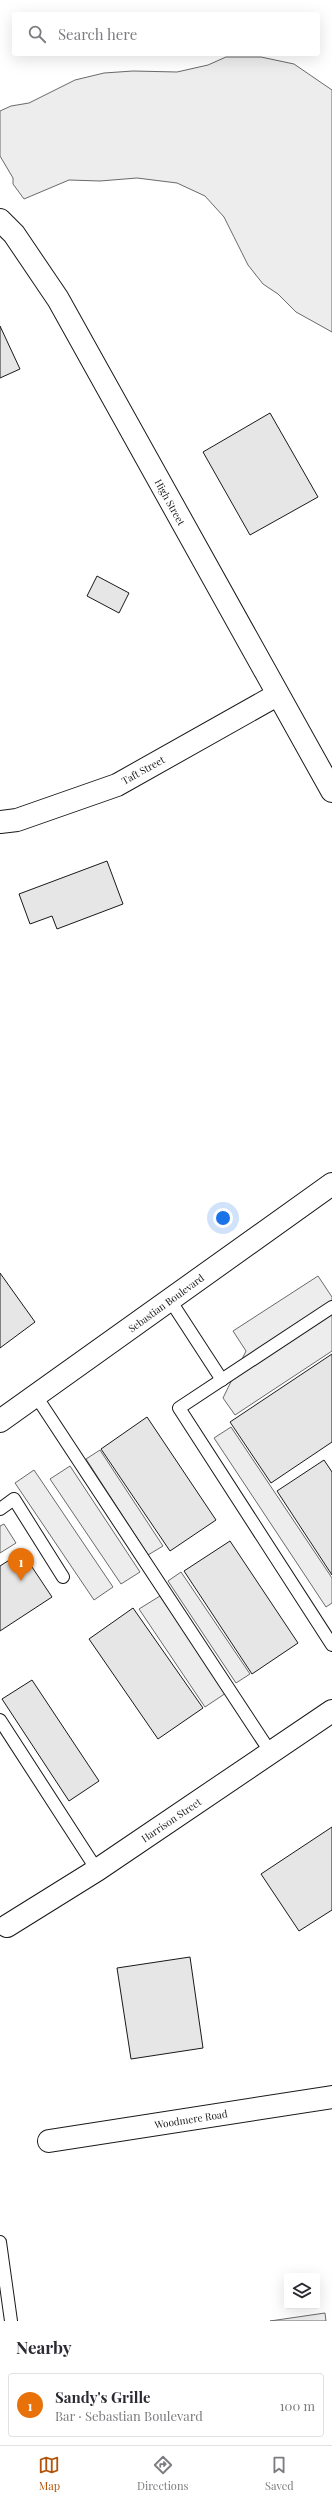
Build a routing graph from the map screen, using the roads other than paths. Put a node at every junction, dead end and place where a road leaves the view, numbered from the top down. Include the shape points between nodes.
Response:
1 (0, 220) edge
2 (277, 695) junction
3 (332, 791) edge
4 (0, 822) edge
5 (332, 1184) edge
6 (170, 1300) junction
7 (332, 1306) edge
8 (222, 1380) junction
9 (36, 1396) junction
10 (0, 1421) edge
11 (0, 1509) edge
12 (63, 1577) dead end
13 (332, 1645) edge
14 (332, 1711) edge
15 (0, 1720) edge
16 (271, 1753) junction
17 (98, 1870) junction
18 (3, 1926) edge
19 (332, 2097) edge
20 (49, 2141) dead end
21 (0, 2242) edge
22 (3, 2290) edge
23 (11, 2321) edge

1 - 2 street, High Street via 14,234 58,299
2 - 3 street, High Street
2 - 4 street, Taft Street via 117,785 16,820
5 - 6 street, Sebastian Boulevard
6 - 8 lane
6 - 9 street, Sebastian Boulevard
7 - 8 lane
8 - 13 lane via 179,1408
9 - 10 street, Sebastian Boulevard
9 - 16 lane
11 - 12 lane via 14,1499
14 - 16 street, Harrison Street
15 - 17 lane
16 - 17 street, Harrison Street
17 - 18 street, Harrison Street
19 - 20 street, Woodmere Road
21 - 22 lane
22 - 23 lane

